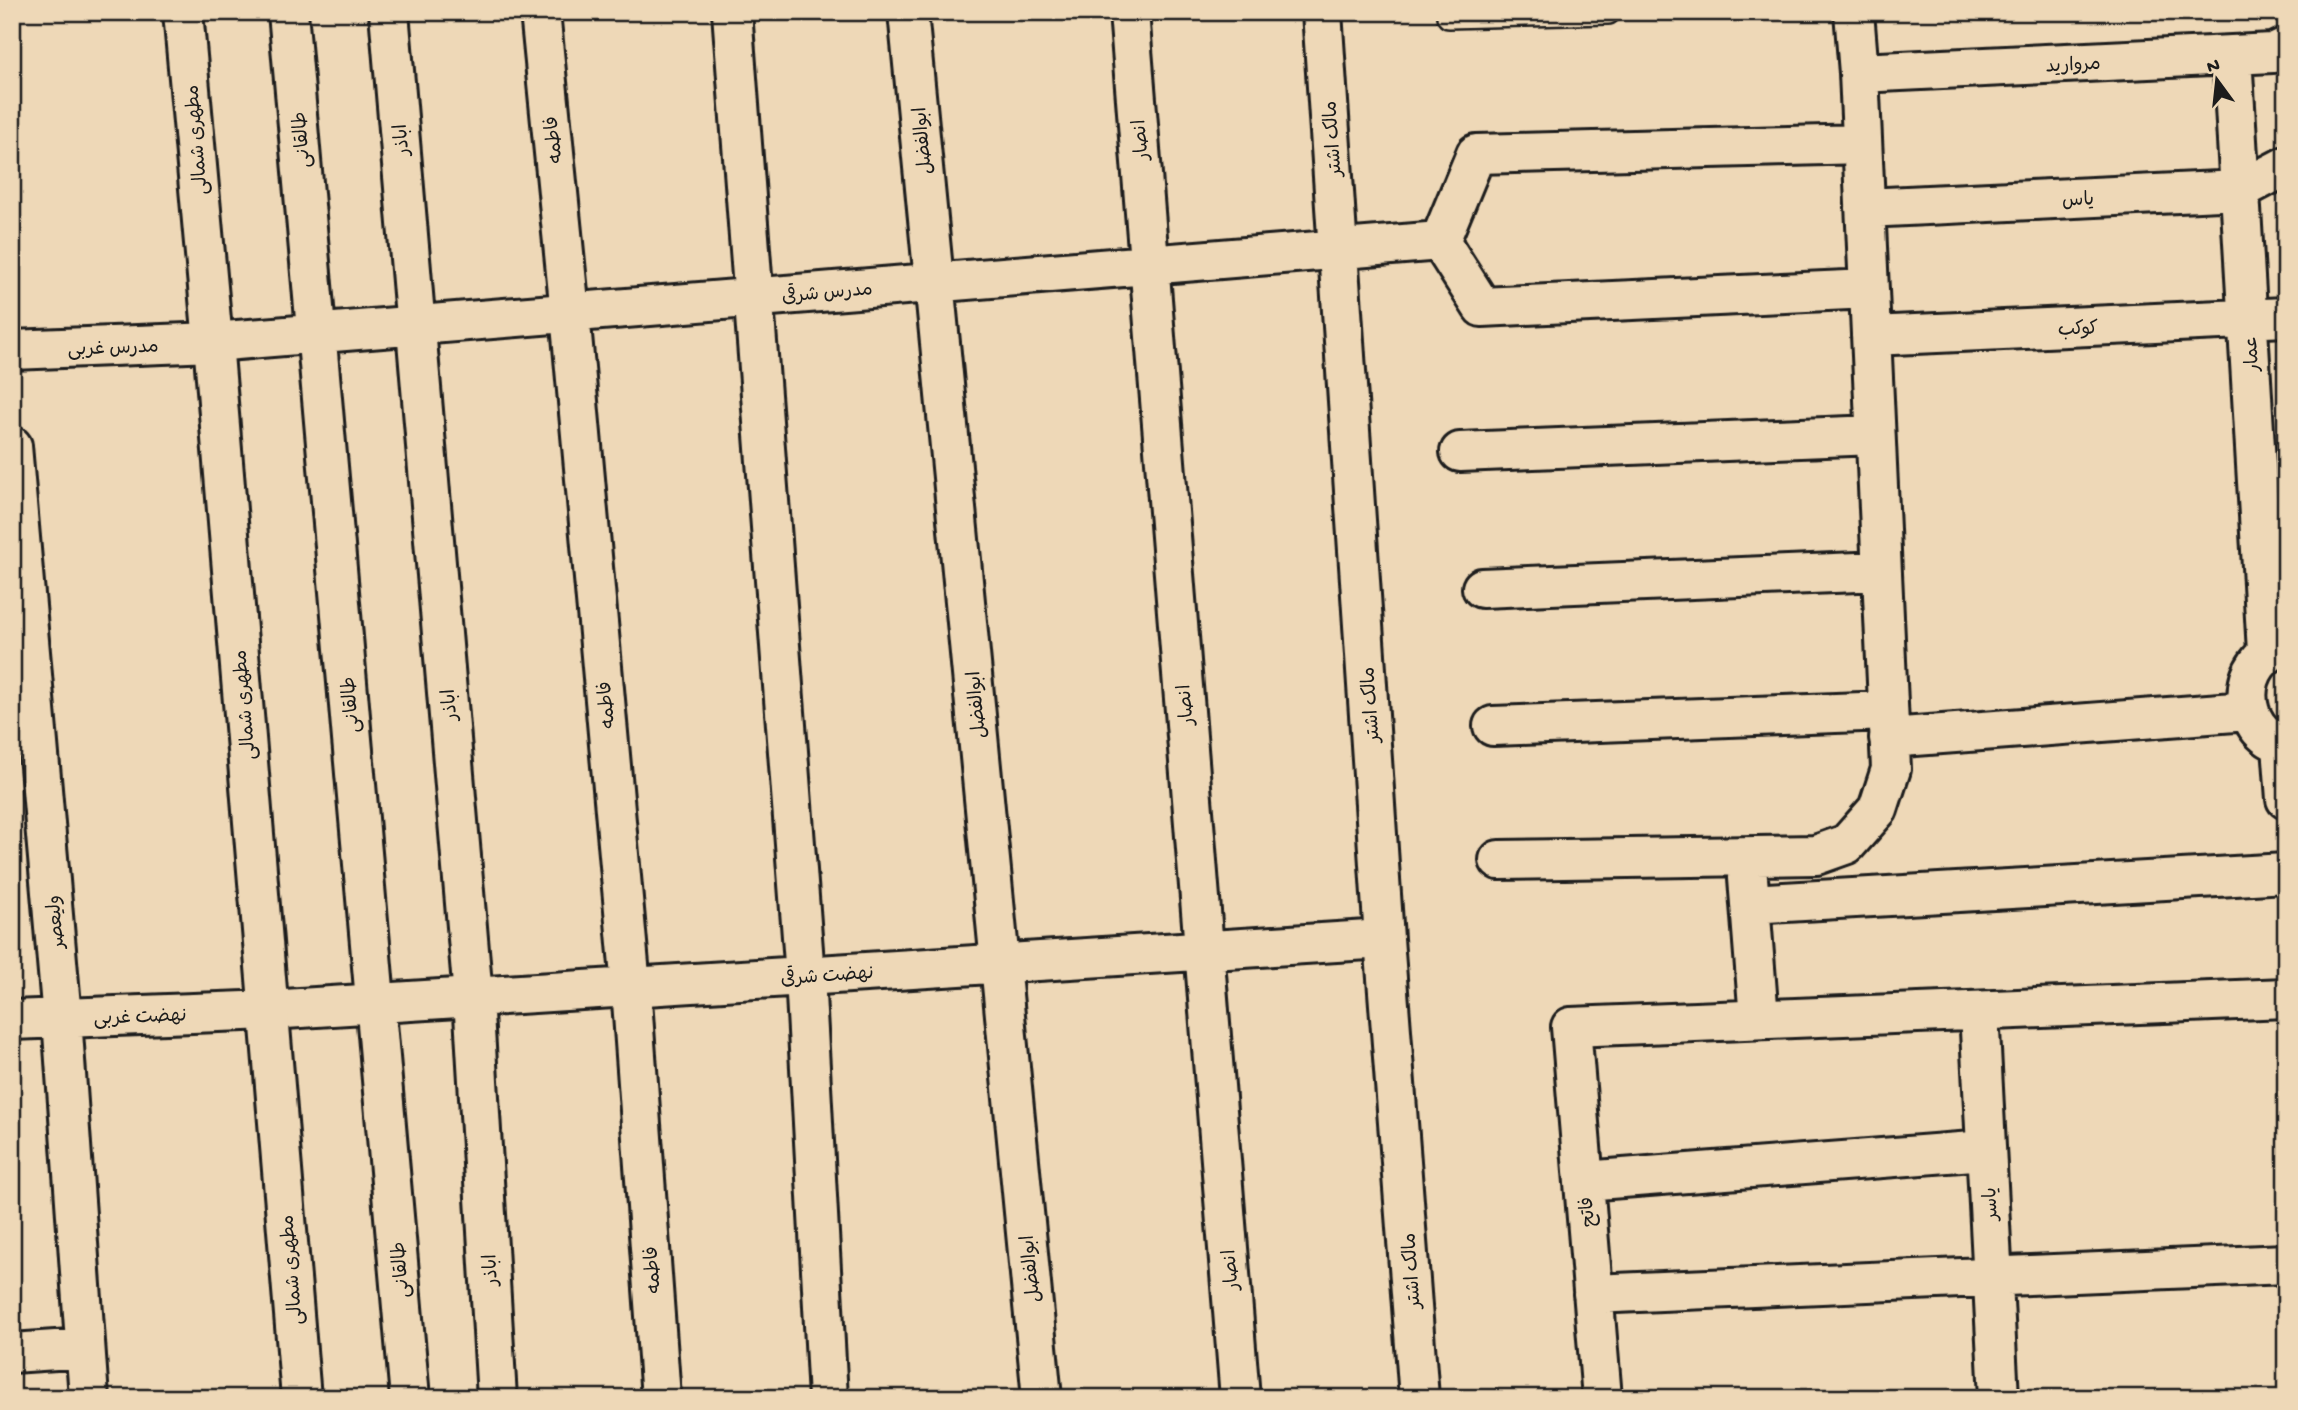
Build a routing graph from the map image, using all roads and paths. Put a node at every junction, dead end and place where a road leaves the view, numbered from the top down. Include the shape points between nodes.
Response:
1 (183, 12) edge
2 (289, 12) edge
3 (389, 12) edge
4 (540, 12) edge
5 (732, 12) edge
6 (908, 12) edge
7 (1129, 12) edge
8 (1322, 12) edge
9 (1608, 12) edge
10 (1854, 12) edge
11 (1449, 16) dead end
12 (2286, 47) edge
13 (2232, 55) junction
14 (1859, 72) junction
15 (1862, 145) junction
16 (2286, 166) edge
17 (2240, 190) junction
18 (1865, 208) junction
19 (1440, 241) junction
20 (1338, 250) junction
21 (1149, 265) junction
22 (934, 283) junction
23 (1868, 289) junction
24 (754, 297) junction
25 (570, 313) junction
26 (2286, 317) edge
27 (2248, 319) junction
28 (415, 325) junction
29 (317, 334) junction
30 (1871, 336) junction
31 (213, 342) junction
32 (12, 350) edge
33 (1875, 435) junction
34 (12, 446) edge
35 (1461, 452) dead end
36 (2271, 467) edge
37 (1881, 571) junction
38 (1482, 588) dead end
39 (2277, 648) edge
40 (23, 695) edge
41 (2248, 711) junction
42 (1889, 725) junction
43 (1493, 726) dead end
44 (2284, 745) edge
45 (2286, 799) edge
46 (1747, 858) junction
47 (1499, 860) dead end
48 (2286, 873) edge
49 (1750, 904) junction
50 (1384, 939) junction
51 (1204, 951) junction
52 (1000, 963) junction
53 (805, 976) junction
54 (631, 987) junction
55 (473, 997) junction
56 (2286, 998) edge
57 (375, 1003) junction
58 (269, 1010) junction
59 (1979, 1010) junction
60 (62, 1018) junction
61 (1759, 1019) junction
62 (12, 1020) edge
63 (1986, 1150) junction
64 (1584, 1181) junction
65 (2286, 1264) edge
66 (1993, 1276) junction
67 (1593, 1294) junction
68 (85, 1348) junction
69 (12, 1353) edge
70 (89, 1398) edge
71 (301, 1398) edge
72 (410, 1398) edge
73 (497, 1398) edge
74 (661, 1398) edge
75 (828, 1398) edge
76 (1042, 1398) edge
77 (1240, 1398) edge
78 (1419, 1398) edge
79 (1602, 1398) edge
80 (1999, 1398) edge

1 - 31 street, مطهری شمالی
2 - 29 street, طالقانی
3 - 28 street, اباذر
4 - 25 street, فاطمه
5 - 24 street
6 - 22 street, ابوالفضل
7 - 21 street, انصار
8 - 20 street, مالک اشتر
9 - 11 lane
10 - 14 street
12 - 13 street, مروارید via 2273,53
13 - 14 street, مروارید
13 - 17 street, عمار
14 - 15 street
15 - 18 street
15 - 19 street via 1476,154
16 - 17 street, یاس
17 - 18 street, یاس
17 - 27 street, عمار
18 - 23 street
19 - 20 street, مدرس شرقی
19 - 23 street via 1482,307
20 - 21 street, مدرس شرقی
20 - 50 street, مالک اشتر
21 - 22 street, مدرس شرقی
21 - 51 street, انصار
22 - 24 street, مدرس شرقی
22 - 52 street, ابوالفضل
23 - 30 street
24 - 25 street, مدرس شرقی
24 - 53 street
25 - 28 street, مدرس شرقی
25 - 54 street, فاطمه
26 - 27 street, کوکب
27 - 30 street, کوکب
27 - 36 street, عمار
28 - 29 street, مدرس شرقی
28 - 55 street, اباذر
29 - 31 street, مدرس شرقی
29 - 57 street, طالقانی
30 - 33 street
31 - 32 street, مدرس غربی
31 - 58 street, مطهری شمالی
33 - 35 street
33 - 37 street
34 - 40 street, ولیعصر
36 - 39 street, عمار
37 - 38 street
37 - 42 street
39 - 41 street via 2256,664 2249,679
40 - 60 street, ولیعصر
41 - 42 street
41 - 44 street via 2267,737
42 - 43 street
42 - 46 street via 1891,769 1878,809 1847,844 1816,855
44 - 45 street
46 - 47 street
46 - 49 street
48 - 49 street
49 - 61 street
50 - 51 street, نهضت شرقی
50 - 78 street, مالک اشتر
51 - 52 street, نهضت شرقی
51 - 77 street, انصار
52 - 53 street, نهضت شرقی
52 - 76 street, ابوالفضل
53 - 54 street, نهضت شرقی
53 - 75 street
54 - 55 street, نهضت شرقی
54 - 74 street, فاطمه
55 - 57 street, نهضت شرقی
55 - 73 street, اباذر
56 - 59 street
57 - 58 street, نهضت شرقی
57 - 72 street, طالقانی
58 - 60 street, نهضت غربی
58 - 71 street, مطهری شمالی
59 - 61 street
59 - 63 street, یاسر
60 - 62 street, نهضت غربی
60 - 68 street, ولیعصر
61 - 64 street, فاتح via 1571,1027
63 - 64 street
63 - 66 street, یاسر
64 - 67 street, فاتح
65 - 66 street
66 - 67 street
66 - 80 street, یاسر
67 - 79 street, فاتح
68 - 69 street
68 - 70 street, ولیعصر

